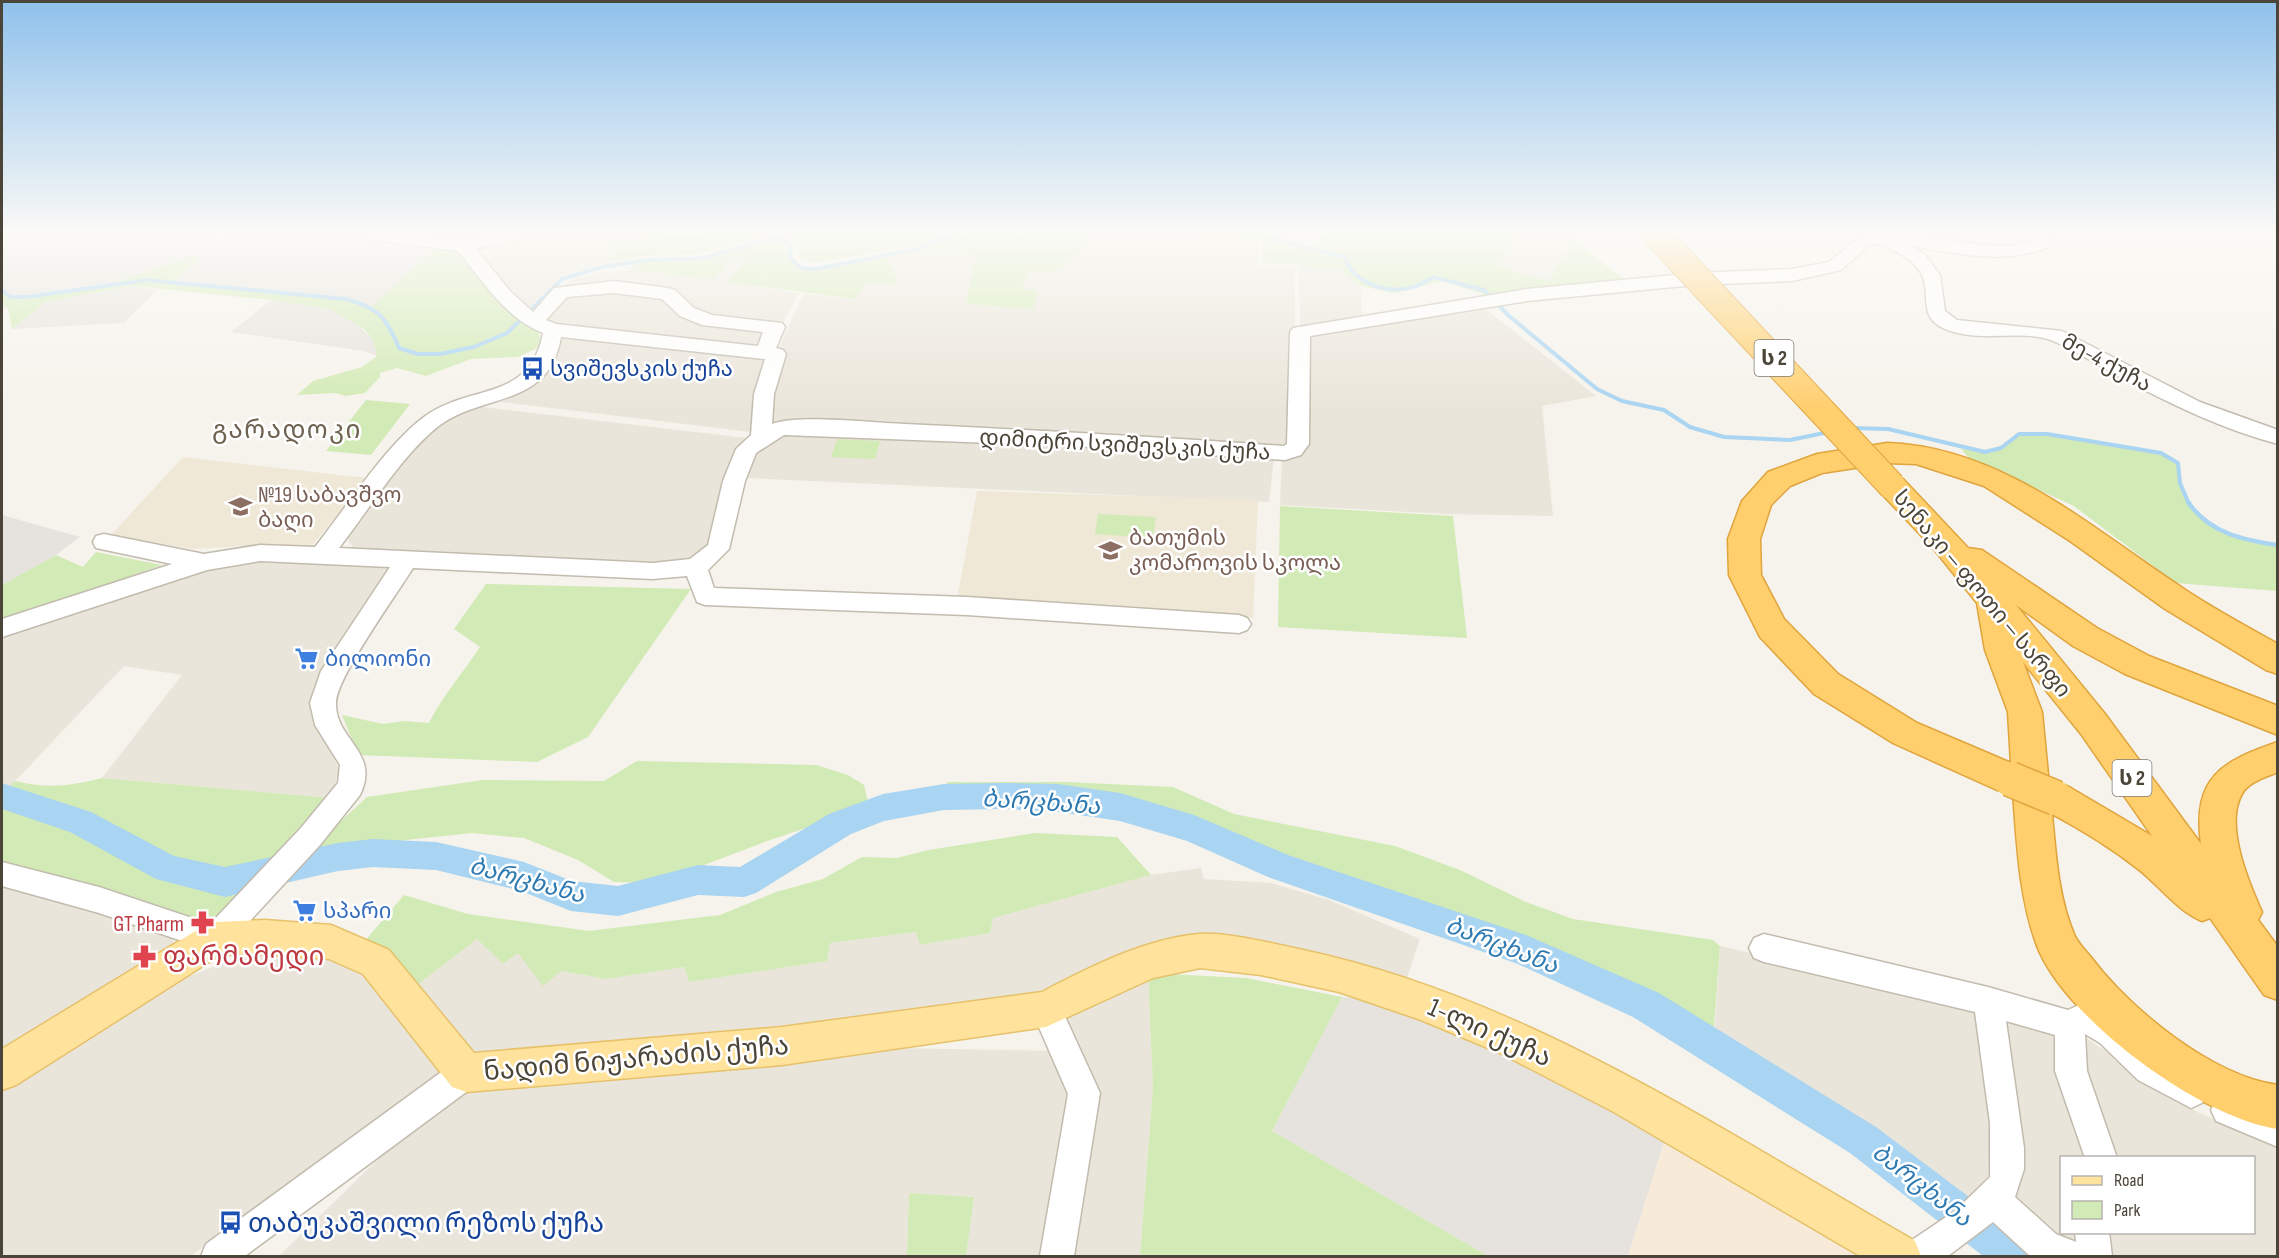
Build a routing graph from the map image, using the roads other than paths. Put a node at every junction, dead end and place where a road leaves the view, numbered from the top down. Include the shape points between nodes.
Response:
1 (507, 292) edge
2 (564, 292) edge
3 (650, 292) edge
4 (1569, 292) edge
5 (1710, 292) edge
6 (1934, 292) edge
7 (534, 321) junction
8 (765, 352) junction
9 (2277, 437) edge
10 (761, 438) junction
11 (1944, 540) junction
12 (105, 542) dead end
13 (320, 557) junction
14 (406, 561) junction
15 (206, 562) junction
16 (696, 567) junction
17 (1992, 599) junction
18 (1239, 624) dead end
19 (2, 628) edge
20 (2277, 661) edge
21 (2277, 721) edge
22 (2277, 757) edge
23 (2, 874) edge
24 (226, 926) junction
25 (1764, 948) dead end
26 (2273, 977) edge
27 (1988, 1001) junction
28 (1046, 1009) junction
29 (2070, 1025) junction
30 (2, 1071) edge
31 (466, 1073) junction
32 (2277, 1107) edge
33 (2277, 1131) edge
34 (2100, 1156) edge
35 (1989, 1204) junction
36 (2092, 1234) edge
37 (1928, 1250) edge
38 (218, 1257) edge
39 (1057, 1257) edge
40 (1900, 1257) edge
41 (2068, 1257) edge
42 (2095, 1257) edge

1 - 7 street
2 - 7 street
3 - 8 street via 668,294 687,312 709,321 775,327
4 - 10 street, დიმიტრი სვიშევსკის ქუჩა via 1300,332 1298,444 1285,453 829,428 781,428
5 - 11 highway, სენაკი — ფოთი — სარფი / ს 2, bridge
6 - 9 street, მე-4 ქუჩა via 1933,308 1942,320 1976,330 2042,331 2055,335 2193,407
7 - 8 street
7 - 13 street via 549,353 529,379 505,395 447,412 426,425
8 - 10 street via 776,354 764,394
10 - 16 street, დიმიტრი სვიშევსკის ქუჩა via 747,449 738,468 718,549
11 - 17 highway, სენაკი — ფოთი — სარფი / ს 2
11 - 21 highway via 2106,649 2201,693
12 - 15 street
13 - 14 street
13 - 15 street via 260,553
14 - 16 street via 653,571
14 - 24 street via 330,678 325,692 328,725 353,764 351,787
15 - 19 street
16 - 18 street via 705,596 967,606
17 - 26 highway, სენაკი — ფოთი — სარფი / ს 2 via 2093,724
17 - 32 highway via 2001,650 2025,712 2039,880 2057,945 2094,995 2165,1056 2214,1085
20 - 26 highway, bridge via 2168,594 2027,497 1986,476 1918,454 1887,453 1817,464 1779,479 1757,501 1744,538 1745,575 1772,628 1826,684 1905,733 2056,798 2132,841 2179,878
22 - 26 highway via 2249,768 2227,786 2217,830 2231,887
23 - 24 street, ნადიმ ნიჟარაძის ქუჩა via 99,900
24 - 30 main road
24 - 31 main road, ნადიმ ნიჟარაძის ქუჩა via 265,937 331,942 376,962
25 - 27 street
27 - 29 street
27 - 35 street via 2009,1153 2005,1184
28 - 31 main road, ნადიმ ნიჟარაძის ქუჩა via 782,1046
28 - 39 street via 1084,1093
28 - 40 main road, 1-ლი ქუჩა via 1092,985 1151,962 1200,951 1261,958 1339,975 1425,1003 1516,1041 1626,1097
29 - 33 street via 2085,1017 2111,1033 2149,1069 2207,1101
29 - 34 street via 2071,1071
31 - 38 street
35 - 37 street
35 - 41 street via 2044,1246
36 - 42 street

